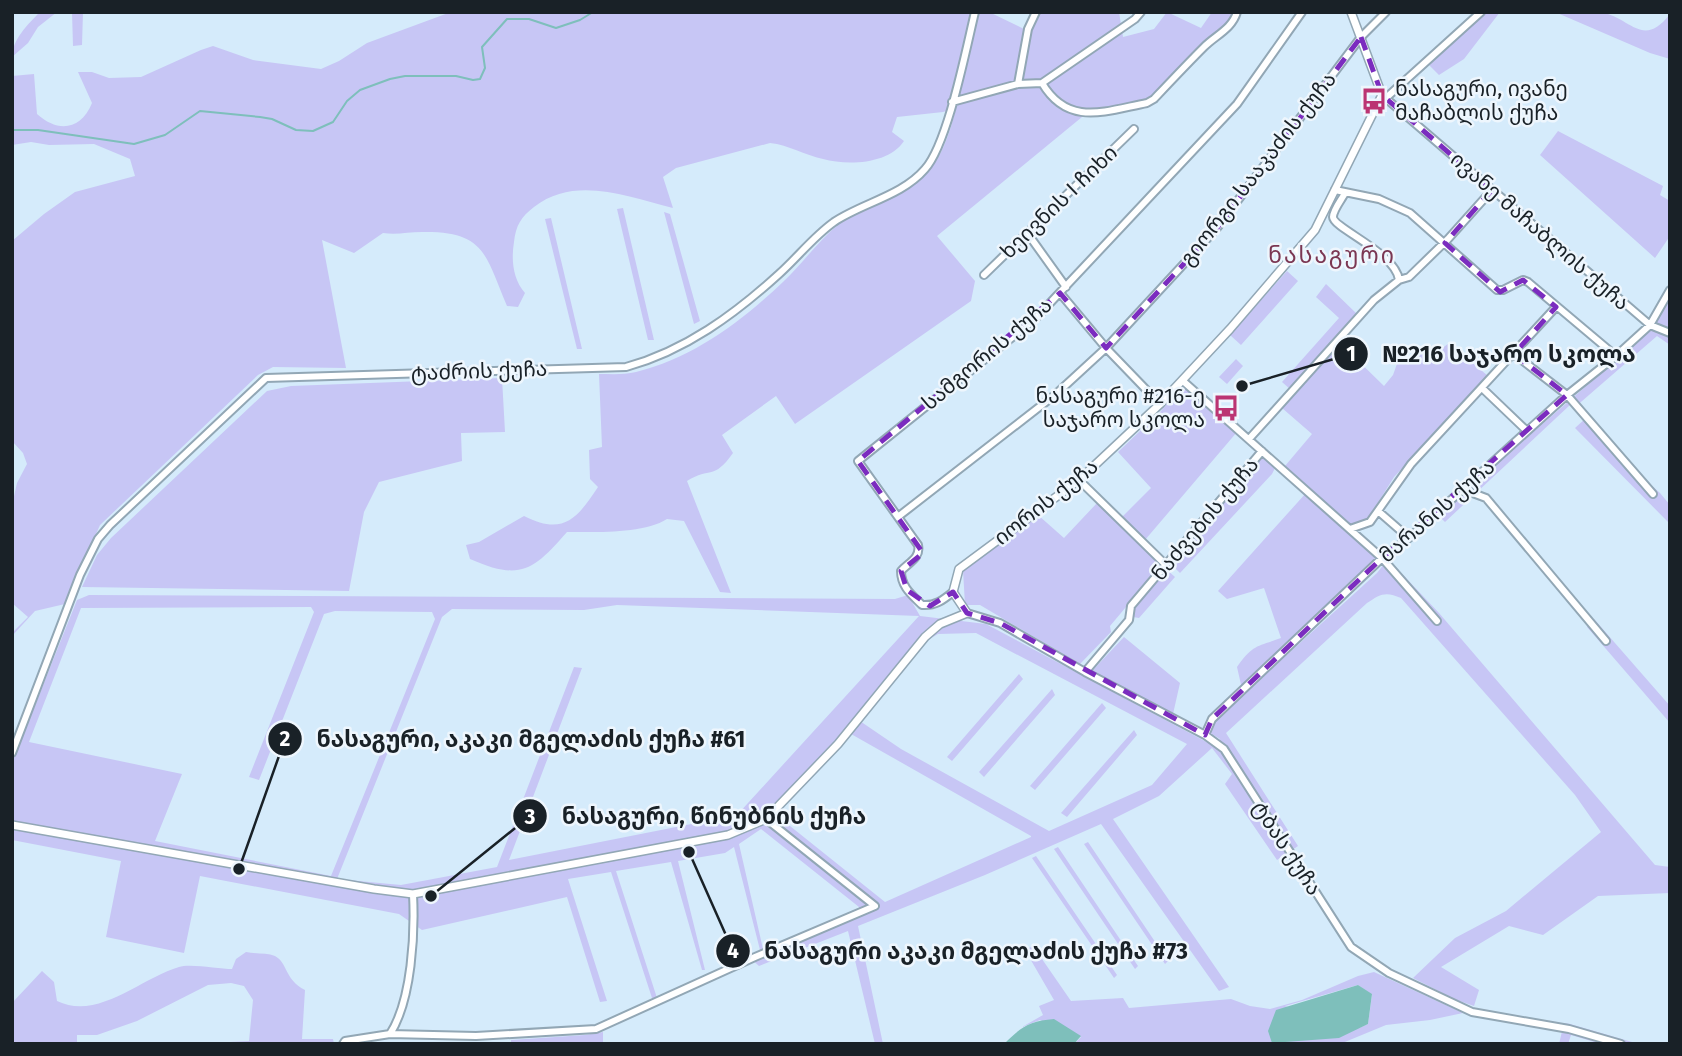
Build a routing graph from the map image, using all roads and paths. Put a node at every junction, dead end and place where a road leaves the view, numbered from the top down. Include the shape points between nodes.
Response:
1 (975, 12) edge
2 (1036, 12) edge
3 (1141, 12) edge
4 (1237, 12) edge
5 (1302, 12) edge
6 (1351, 12) edge
7 (1386, 12) edge
8 (1481, 12) edge
9 (1361, 37) junction
10 (1042, 83) junction
11 (1018, 84) junction
12 (1385, 96) junction
13 (953, 102) junction
14 (1134, 130) dead end
15 (1335, 190) junction
16 (1492, 190) junction
17 (1345, 193) junction
18 (1028, 234) junction
19 (1444, 242) junction
20 (984, 275) dead end
21 (1399, 280) junction
22 (1066, 286) junction
23 (1670, 290) edge
24 (1060, 293) junction
25 (1556, 307) junction
26 (1650, 326) junction
27 (1670, 332) edge
28 (1107, 348) junction
29 (1514, 354) junction
30 (1616, 356) junction
31 (1183, 381) junction
32 (1482, 388) junction
33 (1567, 395) junction
34 (1160, 404) junction
35 (1527, 431) junction
36 (1249, 439) junction
37 (1262, 451) junction
38 (1079, 480) junction
39 (1462, 489) junction
40 (1653, 494) dead end
41 (1378, 511) junction
42 (899, 516) junction
43 (1350, 529) junction
44 (1409, 538) junction
45 (1382, 558) junction
46 (1166, 565) junction
47 (953, 592) junction
48 (967, 614) junction
49 (1437, 621) dead end
50 (1606, 640) dead end
51 (1085, 672) junction
52 (1205, 735) junction
53 (12, 753) edge
54 (766, 819) junction
55 (12, 825) edge
56 (413, 894) junction
57 (390, 1034) junction
58 (343, 1044) edge
59 (1621, 1044) edge

1 - 13 street, ტაძრის ქუჩა
2 - 11 street via 1028,29
3 - 10 street
4 - 10 street via 1234,22 1147,103 1084,114 1055,99
5 - 22 street, სამგორის ქუჩა via 1237,104
6 - 9 street
7 - 9 street, გიორგი სააკაძის ქუჩა
8 - 12 street
9 - 12 street
9 - 28 street, გიორგი სააკაძის ქუჩა via 1217,228
10 - 11 street
11 - 13 street
12 - 15 street, იორის ქუჩა
12 - 16 street, ივანე მაჩაბლის ქუჩა
13 - 53 street, ტაძრის ქუჩა via 925,170 829,226 727,318 649,361 626,367 266,378 98,539
14 - 18 street, ხეივნის I ჩიხი
15 - 17 street
15 - 31 street, იორის ქუჩა via 1315,230
16 - 19 street
16 - 26 street, ივანე მაჩაბლის ქუჩა
17 - 19 street via 1365,194 1397,206
17 - 21 street via 1333,221 1391,263
18 - 20 street, ხეივნის I ჩიხი
18 - 22 street
19 - 21 street via 1409,277
19 - 25 street via 1497,290 1528,282
21 - 36 street via 1374,300
22 - 24 street, სამგორის ქუჩა
23 - 26 street, მარანის ქუჩა
24 - 28 street
24 - 42 street, სამგორის ქუჩა via 858,461
25 - 29 street
25 - 30 street
26 - 27 street, ივანე მაჩაბლის ქუჩა
26 - 30 street, მარანის ქუჩა
28 - 34 street
28 - 42 street, გიორგი სააკაძის ქუჩა via 1056,394
29 - 32 street
29 - 33 street
30 - 33 street, მარანის ქუჩა
31 - 34 street, იორის ქუჩა
31 - 36 street, ნაძვების ქუჩა
32 - 35 street
32 - 41 street via 1411,464
33 - 35 street, მარანის ქუჩა
33 - 40 street
34 - 38 street, იორის ქუჩა
35 - 39 street, მარანის ქუჩა
36 - 37 street, ნაძვების ქუჩა
37 - 43 street
37 - 46 street, ნაძვების ქუჩა
38 - 46 street
38 - 47 street, იორის ქუჩა via 963,565
39 - 44 street, მარანის ქუჩა
39 - 50 street via 1486,498
41 - 43 street via 1370,522
41 - 44 street
42 - 47 street, სამგორის ქუჩა via 919,551 901,571 901,581 922,605 940,603
43 - 45 street
44 - 45 street, მარანის ქუჩა
45 - 49 street
45 - 52 street, მარანის ქუჩა via 1212,719
46 - 51 street, ნაძვების ქუჩა via 1131,606 1129,620
47 - 48 street
48 - 51 street, ტბას ქუჩა via 1000,623
48 - 54 street via 940,624 925,637 838,744
51 - 52 street, ტბას ქუჩა
52 - 59 street, ტბას ქუჩა via 1224,749 1361,956 1472,1012 1569,1029
54 - 56 street via 728,835
54 - 57 street via 875,906 596,1030 477,1036
55 - 56 street
56 - 57 street via 405,993
57 - 58 street

